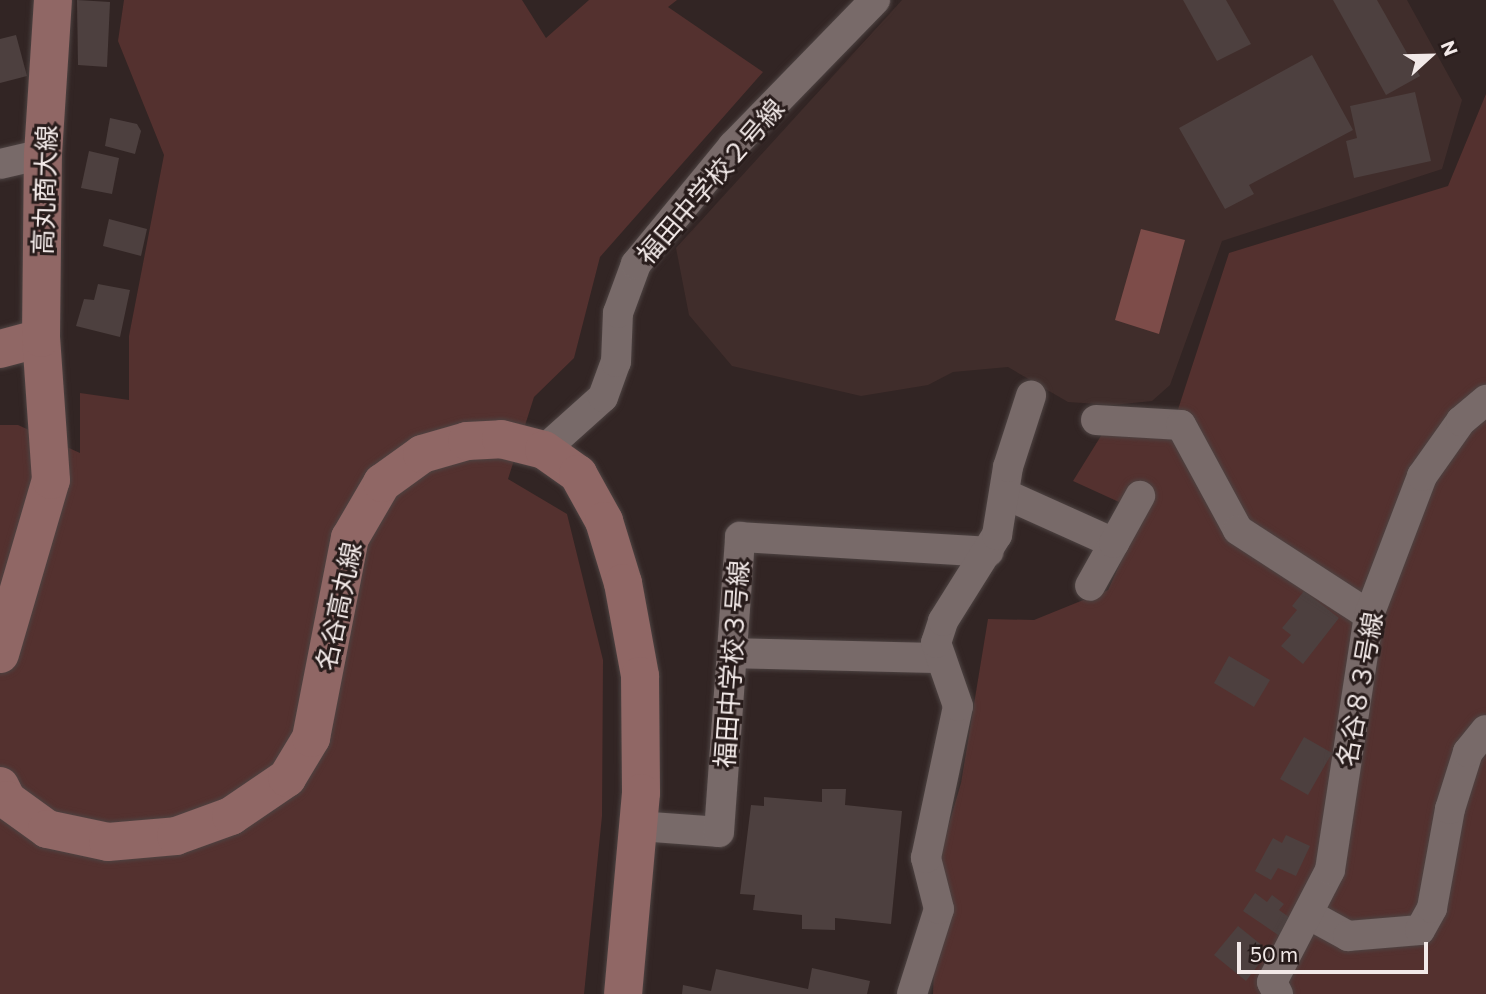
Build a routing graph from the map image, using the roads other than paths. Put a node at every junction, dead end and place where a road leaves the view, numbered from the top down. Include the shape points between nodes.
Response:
1 (53, 0) edge
2 (875, 0) edge
3 (43, 154) junction
4 (0, 164) edge
5 (41, 338) junction
6 (0, 349) edge
7 (1031, 396) dead end
8 (1486, 400) edge
9 (1096, 420) dead end
10 (544, 450) junction
11 (1007, 495) junction
12 (1140, 496) dead end
13 (1114, 543) junction
14 (989, 552) junction
15 (1090, 586) dead end
16 (1369, 615) junction
17 (732, 653) junction
18 (0, 654) edge
19 (941, 658) junction
20 (1486, 730) edge
21 (0, 786) edge
22 (638, 826) junction
23 (1308, 914) junction
24 (1268, 990) edge
25 (623, 994) edge
26 (912, 994) edge

1 - 3 street, 高丸商大線
2 - 10 street, 福田中学校２号線 via 733,146 636,264 618,313 615,362 603,397
3 - 4 street
3 - 5 street, 高丸商大線
5 - 6 street
5 - 18 street via 51,480
7 - 11 street via 1008,467
8 - 16 street, 名谷８３号線 via 1461,421 1422,476
9 - 16 street via 1181,425 1238,530
10 - 21 street, 名谷高丸線 via 501,439 467,441 422,454 382,483 350,538 311,738 287,778 231,816 176,836 108,842 47,829 8,800
10 - 22 street, 名谷高丸線 via 578,474 604,521 623,583 640,676
11 - 13 street
11 - 14 street
12 - 13 street
13 - 15 street
14 - 17 street, 福田中学校３号線 via 740,537
14 - 19 street via 943,621 936,643
16 - 23 street, 名谷８３号線 via 1329,870
17 - 19 street
17 - 22 street, 福田中学校３号線 via 719,832
19 - 26 street via 958,706 926,858 939,909
20 - 23 street via 1468,752 1450,809 1432,908 1420,930 1348,936
22 - 25 street, 名谷高丸線
23 - 24 street, 名谷８３号線

